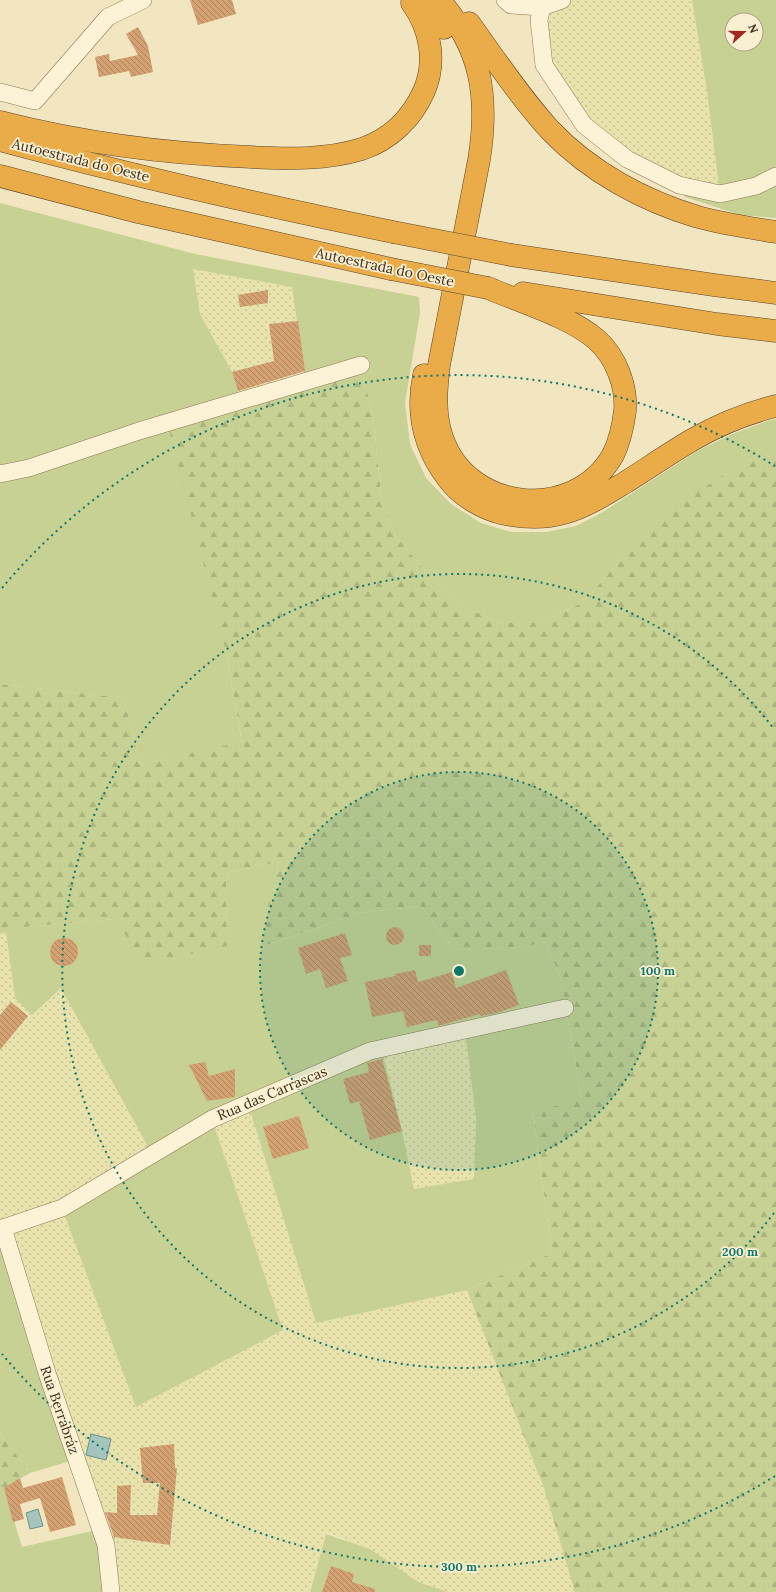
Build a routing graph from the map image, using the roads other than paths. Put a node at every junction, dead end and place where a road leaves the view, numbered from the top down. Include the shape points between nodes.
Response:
1 (143, 0) edge
2 (410, 0) edge
3 (418, 0) edge
4 (439, 0) edge
5 (451, 0) edge
6 (505, 0) edge
7 (562, 0) edge
8 (542, 7) junction
9 (0, 92) edge
10 (0, 122) edge
11 (0, 140) edge
12 (0, 176) edge
13 (776, 176) edge
14 (776, 232) edge
15 (488, 288) junction
16 (776, 293) edge
17 (776, 331) edge
18 (361, 365) dead end
19 (776, 406) edge
20 (0, 474) edge
21 (565, 1008) dead end
22 (2, 1229) edge
23 (111, 1592) edge

1 - 9 street via 108,16 36,101
2 - 10 highway via 427,31 431,54 430,72 425,89 409,118 396,130 363,148 324,157 235,157 89,141 46,134
3 - 19 highway via 439,20 449,35 465,75 469,97 468,145 421,398 423,430 429,448 439,468 452,484 467,497 494,511 527,518 564,513 600,497 694,439 735,419
4 - 15 highway via 449,11 470,47 482,88 484,110 479,160 438,371 436,401 442,438 459,468 484,489 498,496 517,500 537,500 560,496 591,480 613,455 621,434 625,405 624,387 609,354 582,328
5 - 14 highway via 533,110 568,146 599,170 637,193 668,207 699,217
6 - 8 street via 511,5
7 - 8 street
8 - 13 street via 540,20 544,65 584,125 627,159 679,185 720,194 756,186
11 - 16 highway, Autoestrada do Oeste, bridge via 290,211 393,232 511,255
12 - 15 highway, Autoestrada do Oeste, bridge via 138,212 391,269
15 - 17 highway, Autoestrada do Oeste
18 - 20 street via 139,431 29,468
21 - 22 street, Rua das Carrascas via 370,1051 212,1119 62,1208
22 - 23 street, Rua Berrabráz via 48,1376 106,1545

